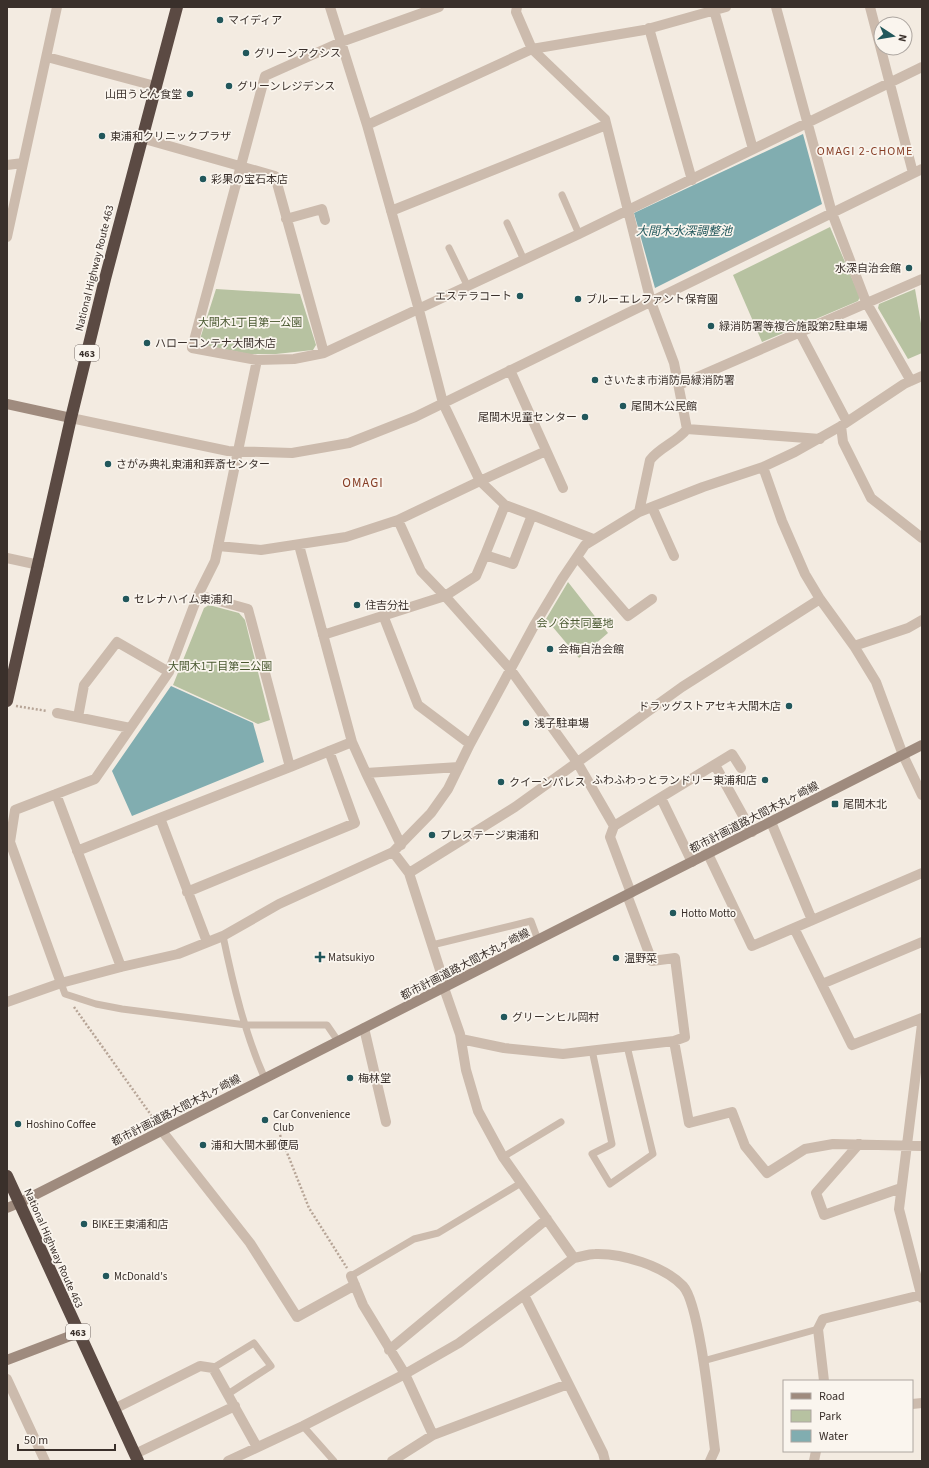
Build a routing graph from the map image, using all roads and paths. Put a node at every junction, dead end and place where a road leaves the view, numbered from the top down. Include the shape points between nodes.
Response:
1 (57, 7) edge
2 (177, 7) edge
3 (330, 7) edge
4 (439, 7) edge
5 (516, 7) edge
6 (726, 7) edge
7 (776, 7) edge
8 (870, 7) edge
9 (714, 10) junction
10 (649, 28) junction
11 (341, 42) junction
12 (532, 49) junction
13 (47, 57) junction
14 (922, 67) edge
15 (889, 83) junction
16 (155, 86) junction
17 (807, 123) junction
18 (606, 125) junction
19 (367, 126) junction
20 (141, 138) junction
21 (753, 150) junction
22 (23, 164) junction
23 (7, 165) edge
24 (240, 166) junction
25 (918, 171) edge
26 (692, 180) junction
27 (562, 195) dead end
28 (627, 210) junction
29 (391, 212) junction
30 (832, 213) junction
31 (286, 219) junction
32 (325, 220) dead end
33 (507, 224) dead end
34 (579, 234) junction
35 (7, 237) edge
36 (449, 248) dead end
37 (524, 260) junction
38 (922, 279) edge
39 (468, 287) junction
40 (651, 302) junction
41 (866, 302) junction
42 (419, 310) junction
43 (799, 331) junction
44 (324, 353) junction
45 (258, 360) junction
46 (510, 370) junction
47 (922, 376) edge
48 (911, 380) junction
49 (679, 385) junction
50 (443, 403) junction
51 (7, 404) edge
52 (71, 418) junction
53 (844, 424) junction
54 (687, 429) junction
55 (820, 439) junction
56 (546, 451) junction
57 (238, 453) junction
58 (762, 467) junction
59 (480, 480) junction
60 (563, 488) dead end
61 (505, 505) junction
62 (652, 507) junction
63 (639, 512) junction
64 (532, 515) junction
65 (398, 520) junction
66 (922, 538) edge
67 (593, 539) junction
68 (299, 545) junction
69 (218, 546) junction
70 (485, 555) junction
71 (674, 556) dead end
72 (577, 557) junction
73 (7, 558) edge
74 (39, 565) junction
75 (198, 595) junction
76 (445, 596) junction
77 (652, 599) dead end
78 (820, 599) junction
79 (383, 614) junction
80 (922, 620) edge
81 (323, 635) junction
82 (854, 646) junction
83 (510, 669) junction
84 (168, 672) junction
85 (11, 704) edge
86 (57, 713) joint
87 (78, 717) junction
88 (130, 728) junction
89 (352, 742) junction
90 (470, 744) junction
91 (922, 745) edge
92 (329, 751) junction
93 (903, 755) junction
94 (577, 762) junction
95 (715, 765) junction
96 (290, 767) junction
97 (459, 767) junction
98 (741, 768) dead end
99 (366, 774) junction
100 (56, 794) junction
101 (922, 795) edge
102 (661, 798) junction
103 (160, 818) junction
104 (771, 822) junction
105 (614, 826) junction
106 (752, 832) junction
107 (401, 845) junction
108 (77, 851) junction
109 (393, 852) junction
110 (708, 854) junction
111 (692, 862) junction
112 (409, 873) junction
113 (922, 873) edge
114 (187, 892) junction
115 (629, 894) junction
116 (812, 920) junction
117 (794, 928) junction
118 (223, 936) junction
119 (538, 940) junction
120 (207, 942) junction
121 (922, 942) edge
122 (432, 945) junction
123 (121, 967) junction
124 (61, 983) junction
125 (822, 984) junction
126 (444, 988) junction
127 (65, 994) junction
128 (7, 1002) edge
129 (922, 1018) edge
130 (922, 1024) edge
131 (246, 1025) junction
132 (364, 1028) junction
133 (461, 1039) junction
134 (338, 1041) junction
135 (674, 1041) junction
136 (627, 1046) junction
137 (592, 1050) junction
138 (920, 1061) edge
139 (265, 1079) junction
140 (386, 1122) dead end
141 (561, 1122) dead end
142 (162, 1131) junction
143 (280, 1135) dead end
144 (859, 1144) junction
145 (906, 1146) junction
146 (922, 1146) edge
147 (503, 1157) junction
148 (7, 1176) edge
149 (521, 1183) junction
150 (901, 1188) junction
151 (19, 1203) junction
152 (7, 1208) edge
153 (547, 1219) junction
154 (574, 1258) junction
155 (353, 1280) junction
156 (921, 1291) edge
157 (524, 1295) junction
158 (818, 1329) junction
159 (78, 1333) junction
160 (389, 1350) junction
161 (7, 1360) edge
162 (703, 1361) junction
163 (213, 1368) junction
164 (405, 1374) junction
165 (7, 1379) edge
166 (824, 1380) edge
167 (568, 1384) junction
168 (228, 1394) junction
169 (235, 1406) junction
170 (114, 1409) junction
171 (303, 1426) junction
172 (433, 1435) junction
173 (257, 1448) junction
174 (136, 1457) edge
175 (45, 1461) edge
176 (228, 1461) edge
177 (334, 1461) edge
178 (392, 1461) edge
179 (605, 1461) edge
180 (710, 1461) edge

1 - 13 street
2 - 16 highway, National Highway Route 463 / 463
3 - 11 street
4 - 11 street
5 - 12 street
6 - 9 street
7 - 17 street
8 - 15 street
9 - 10 street
9 - 21 street
10 - 12 street
10 - 26 street
11 - 19 street
11 - 24 street via 265,76
12 - 18 street via 605,119
12 - 19 street
13 - 16 street
13 - 22 street
14 - 15 street
15 - 17 street
15 - 25 street
16 - 20 highway, National Highway Route 463 / 463
17 - 21 street
17 - 30 street
18 - 28 street
18 - 29 street
19 - 29 street
20 - 24 street
20 - 52 highway, National Highway Route 463 / 463
21 - 26 street
22 - 23 street
22 - 35 street
24 - 31 street via 274,176
24 - 45 street via 192,348
25 - 30 street
26 - 28 street
27 - 34 lane
28 - 34 street
28 - 40 street
29 - 42 street
30 - 40 street
30 - 41 street
31 - 32 street via 322,209
31 - 44 street
33 - 37 lane
34 - 37 street
36 - 39 lane
37 - 39 street
38 - 41 street
39 - 42 street
40 - 46 street
40 - 49 street via 670,352
41 - 43 street
41 - 48 street
42 - 44 street
42 - 50 street
43 - 49 street
43 - 53 street
44 - 45 street via 287,360
45 - 57 street
46 - 50 street
46 - 56 street
47 - 48 street
48 - 53 street
49 - 54 street
50 - 57 street via 348,443 292,453
50 - 59 street
51 - 52 street
52 - 57 street
52 - 74 highway, National Highway Route 463 / 463
53 - 55 street
53 - 66 street via 844,442 871,498
54 - 55 street
54 - 63 street via 655,453 650,460
55 - 58 street
56 - 59 street
56 - 60 street
57 - 69 street
58 - 62 street
58 - 78 street via 794,550
59 - 61 street
59 - 65 street
61 - 64 street
61 - 70 street
62 - 63 street
62 - 71 street
63 - 67 street
64 - 67 street
64 - 70 street via 513,564
65 - 68 street via 346,537
65 - 76 street via 421,571
67 - 72 street
68 - 69 street via 261,550
68 - 81 street
69 - 75 street via 215,560
70 - 76 street via 476,576
72 - 77 street via 628,616
72 - 83 street via 548,601
73 - 74 street
74 - 85 highway, National Highway Route 463 / 463
75 - 84 street
75 - 96 street via 248,609
76 - 79 street
76 - 83 street
78 - 82 street
78 - 94 street via 682,687
79 - 81 street
79 - 90 street via 418,705
80 - 82 street via 908,628
81 - 89 street
82 - 93 street via 876,682
83 - 90 street
83 - 94 street
84 - 87 street via 117,642 84,685
84 - 88 street
85 - 86 path
86 - 87 street
87 - 88 street
88 - 100 street via 95,779
89 - 92 street
89 - 99 street
90 - 97 street
91 - 93 street, 都市計画道路大間木丸ヶ崎線
92 - 96 street
92 - 114 street via 355,823
93 - 101 street
93 - 104 street, 都市計画道路大間木丸ヶ崎線
94 - 105 street
94 - 112 street via 515,807
95 - 98 street via 732,754
95 - 102 street
95 - 106 street
96 - 103 street
97 - 99 street
97 - 107 street via 438,805
99 - 107 street
100 - 108 street
100 - 124 street via 15,810 10,842
102 - 105 street
102 - 111 street
103 - 108 street
103 - 114 street
104 - 106 street, 都市計画道路大間木丸ヶ崎線
104 - 116 street
105 - 115 street via 610,837
106 - 110 street, 都市計画道路大間木丸ヶ崎線
107 - 109 street
108 - 123 street
109 - 112 street
109 - 118 street via 279,904
110 - 111 street, 都市計画道路大間木丸ヶ崎線
110 - 117 street via 752,946
111 - 115 street, 都市計画道路大間木丸ヶ崎線
112 - 122 street
113 - 116 street
114 - 120 street
115 - 119 street, 都市計画道路大間木丸ヶ崎線
115 - 135 street via 652,961 675,958 685,1037
116 - 117 street
117 - 125 street
118 - 120 street
118 - 131 lane
119 - 122 lane via 531,921
119 - 126 street, 都市計画道路大間木丸ヶ崎線
120 - 123 street via 178,954
121 - 125 street
122 - 126 street
123 - 124 street
124 - 127 lane
124 - 128 street
125 - 129 street via 852,1045
126 - 132 street, 都市計画道路大間木丸ヶ崎線
126 - 133 street
127 - 131 lane via 122,1009
127 - 142 path
130 - 138 street
131 - 134 lane via 327,1026
131 - 139 lane via 253,1051
132 - 134 street, 都市計画道路大間木丸ヶ崎線
132 - 140 street
133 - 137 street via 504,1048 556,1053
133 - 147 street via 474,1099 485,1126
134 - 139 street, 都市計画道路大間木丸ヶ崎線
135 - 136 street
135 - 144 street via 689,1123 732,1112 745,1146 767,1173 805,1149 833,1144
136 - 137 street
136 - 137 lane via 653,1154 610,1184 592,1154 612,1144
138 - 145 street
139 - 142 street, 都市計画道路大間木丸ヶ崎線
141 - 147 lane
142 - 151 street, 都市計画道路大間木丸ヶ崎線
142 - 155 street via 250,1243 297,1317
143 - 155 path via 310,1208
144 - 145 street
144 - 150 street via 816,1193 824,1215
145 - 146 street
145 - 150 street
147 - 149 street
148 - 151 highway, National Highway Route 463 / 463
149 - 153 street
149 - 155 lane via 438,1233 414,1239
150 - 156 street via 899,1209
151 - 152 street, 都市計画道路大間木丸ヶ崎線
151 - 159 highway, National Highway Route 463 / 463
153 - 154 street
153 - 160 street
154 - 157 street
154 - 162 street via 595,1254 616,1255 667,1274 684,1287 692,1306
155 - 160 street via 362,1305
156 - 158 street via 823,1318
157 - 164 street via 459,1343
157 - 167 street
158 - 162 lane
158 - 166 street
159 - 161 street
159 - 170 highway, National Highway Route 463 / 463
160 - 164 street
162 - 180 street via 715,1450
163 - 168 street
163 - 168 lane via 254,1343 271,1366
163 - 170 street via 200,1366
164 - 171 street
164 - 172 street
165 - 175 street
167 - 172 street
167 - 179 street
168 - 169 street
169 - 173 street
169 - 174 street
170 - 174 highway, National Highway Route 463 / 463
171 - 173 street
171 - 177 lane
172 - 178 street
173 - 176 street

